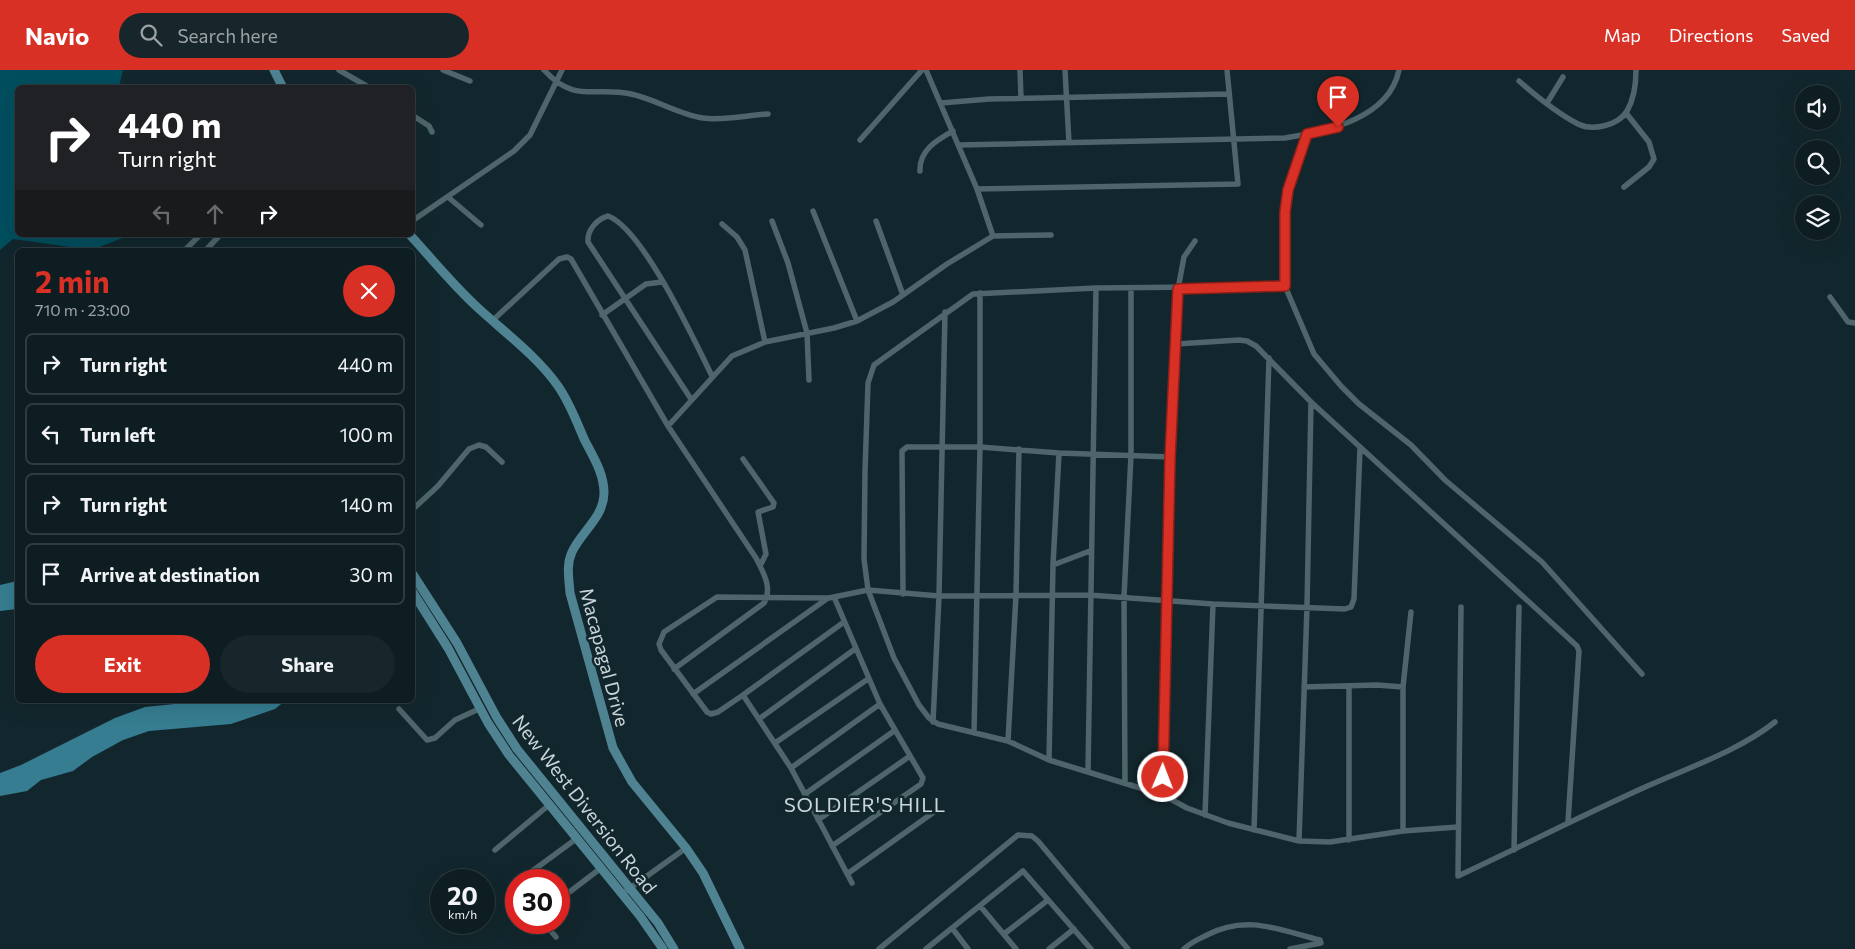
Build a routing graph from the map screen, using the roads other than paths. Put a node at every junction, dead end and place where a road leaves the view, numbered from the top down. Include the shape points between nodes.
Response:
1 (274, 70) edge
2 (339, 70) edge
3 (443, 70) edge
4 (544, 70) edge
5 (562, 70) edge
6 (922, 70) edge
7 (926, 70) edge
8 (1020, 70) edge
9 (1065, 70) edge
10 (1227, 70) edge
11 (1400, 70) edge
12 (1636, 70) edge
13 (1563, 77) dead end
14 (470, 81) dead end
15 (1519, 81) dead end
16 (555, 82) junction
17 (282, 85) edge
18 (365, 85) edge
19 (1228, 94) junction
20 (1066, 96) junction
21 (1021, 98) junction
22 (941, 103) junction
23 (1547, 103) junction
24 (1626, 113) junction
25 (768, 114) dead end
26 (415, 117) edge
27 (953, 131) junction
28 (432, 132) dead end
29 (1307, 134) junction
30 (1233, 139) junction
31 (860, 140) dead end
32 (1070, 143) junction
33 (959, 145) junction
34 (920, 171) dead end
35 (1624, 187) dead end
36 (978, 189) junction
37 (448, 196) junction
38 (813, 211) dead end
39 (415, 220) edge
40 (772, 221) dead end
41 (876, 221) dead end
42 (722, 224) dead end
43 (481, 225) dead end
44 (1051, 235) dead end
45 (993, 236) junction
46 (198, 237) edge
47 (218, 237) edge
48 (412, 237) edge
49 (1195, 241) dead end
50 (187, 248) edge
51 (208, 248) edge
52 (662, 282) junction
53 (1285, 286) junction
54 (1096, 288) junction
55 (1132, 288) junction
56 (1178, 289) junction
57 (980, 293) junction
58 (903, 295) junction
59 (625, 297) junction
60 (1830, 297) dead end
61 (945, 312) junction
62 (602, 314) junction
63 (492, 321) junction
64 (857, 321) junction
65 (1855, 323) edge
66 (807, 333) junction
67 (765, 342) junction
68 (1176, 344) junction
69 (1268, 358) junction
70 (712, 376) junction
71 (809, 380) dead end
72 (692, 400) junction
73 (1310, 402) junction
74 (668, 426) junction
75 (942, 446) junction
76 (980, 447) junction
77 (1019, 448) junction
78 (1360, 448) junction
79 (1059, 453) junction
80 (1092, 454) junction
81 (1130, 455) junction
82 (1170, 458) junction
83 (743, 459) dead end
84 (502, 462) dead end
85 (415, 507) edge
86 (1090, 551) junction
87 (1053, 565) junction
88 (760, 566) junction
89 (415, 579) edge
90 (868, 590) junction
91 (903, 594) junction
92 (1016, 595) junction
93 (1052, 595) junction
94 (1090, 595) junction
95 (415, 596) edge
96 (768, 596) junction
97 (939, 596) junction
98 (977, 596) junction
99 (831, 598) junction
100 (1124, 598) junction
101 (1169, 600) junction
102 (1213, 604) junction
103 (1261, 604) junction
104 (1307, 606) junction
105 (1461, 607) dead end
106 (1519, 607) dead end
107 (1411, 612) dead end
108 (844, 622) junction
109 (855, 649) junction
110 (674, 669) junction
111 (1642, 674) dead end
112 (868, 679) junction
113 (1349, 686) junction
114 (1304, 687) junction
115 (1403, 687) junction
116 (693, 694) junction
117 (743, 696) junction
118 (880, 704) junction
119 (481, 708) junction
120 (400, 709) dead end
121 (759, 719) junction
122 (934, 722) junction
123 (1776, 722) dead end
124 (894, 731) junction
125 (974, 733) junction
126 (1008, 741) junction
127 (775, 742) junction
128 (910, 756) junction
129 (1049, 760) junction
130 (791, 768) junction
131 (1088, 772) junction
132 (1125, 783) junction
133 (805, 794) junction
134 (1163, 795) junction
135 (549, 806) junction
136 (934, 812) dead end
137 (1205, 815) junction
138 (818, 820) junction
139 (1568, 822) junction
140 (1458, 827) junction
141 (1254, 830) junction
142 (1403, 831) junction
143 (576, 838) junction
144 (1348, 840) junction
145 (1299, 841) junction
146 (832, 846) junction
147 (686, 848) junction
148 (495, 850) dead end
149 (1514, 850) junction
150 (601, 868) junction
151 (535, 869) edge
152 (847, 874) junction
153 (852, 883) dead end
154 (630, 888) junction
155 (570, 892) edge
156 (622, 894) junction
157 (1048, 900) junction
158 (981, 907) junction
159 (952, 928) junction
160 (1074, 929) junction
161 (554, 934) edge
162 (1004, 934) junction
163 (556, 937) dead end
164 (663, 949) edge
165 (674, 949) edge
166 (740, 949) edge
167 (879, 949) edge
168 (926, 949) edge
169 (968, 949) edge
170 (1016, 949) edge
171 (1049, 949) edge
172 (1091, 949) edge
173 (1128, 949) edge
174 (1184, 949) edge
175 (1290, 949) edge

1 - 17 street
2 - 18 street
3 - 14 street
4 - 16 street
5 - 16 street
6 - 31 street
7 - 22 street
8 - 21 street
9 - 20 street
10 - 19 street
11 - 29 street via 1390,92 1370,110 1338,127
12 - 24 street via 1633,95
13 - 23 street
15 - 23 street
16 - 25 street via 588,93 631,94 704,119
16 - 37 street via 530,135 514,151
19 - 20 street
19 - 30 street
20 - 21 street
20 - 32 street
21 - 22 street
22 - 27 street
23 - 24 street via 1591,128 1604,126
24 - 35 street via 1649,142 1654,159
26 - 28 street via 429,126
27 - 33 street
27 - 34 street via 926,150 921,158
29 - 30 street via 1285,138
29 - 53 street via 1288,190
30 - 32 street
30 - 36 street via 1238,184
32 - 33 street
33 - 36 street
36 - 45 street
37 - 39 street
37 - 43 street
38 - 64 street
40 - 66 street via 788,263
41 - 58 street
42 - 67 street via 737,237 745,250
44 - 45 street
45 - 58 street
46 - 50 street
47 - 51 street
48 - 63 street, Macapagal Drive
49 - 56 street via 1184,257
52 - 59 street via 646,284
52 - 59 street via 617,219 603,217 592,228 588,242
52 - 70 street
53 - 56 street
53 - 111 street via 1314,354 1341,386 1542,562
54 - 55 street
54 - 57 street
54 - 80 street
55 - 56 street
55 - 81 street
56 - 68 street
57 - 61 street
57 - 76 street
58 - 64 street
59 - 62 street
59 - 72 street
60 - 65 street via 1848,322
61 - 75 street
61 - 90 street via 874,364 871,371 865,471 864,559
62 - 63 street via 574,263 563,256
62 - 74 street
63 - 147 street, Macapagal Drive via 558,387 599,467 604,496 596,519 572,554 568,568 570,593 613,748 632,782
64 - 66 street
66 - 67 street
66 - 71 street
67 - 70 street via 732,356
68 - 69 street via 1248,341
68 - 82 street
69 - 73 street
69 - 103 street
70 - 72 street
72 - 74 street
73 - 78 street
73 - 104 street
74 - 88 street
75 - 76 street
75 - 91 street via 907,447 902,451
75 - 97 street
76 - 77 street
76 - 98 street
77 - 79 street
77 - 92 street
78 - 104 street via 1352,607
78 - 139 street via 1577,646
79 - 80 street
79 - 87 street
80 - 81 street
80 - 86 street
81 - 82 street
81 - 100 street
82 - 101 street
83 - 88 street via 774,503 773,507 758,512 766,554
84 - 85 street via 486,447 479,445 469,450
86 - 87 street
86 - 94 street
87 - 93 street
88 - 96 street via 766,578
89 - 154 street, New West Diversion Road via 457,643 504,730
90 - 91 street
90 - 99 street
90 - 122 street via 894,658 919,705
91 - 97 street
92 - 93 street
92 - 98 street
92 - 126 street
93 - 94 street
93 - 129 street
94 - 100 street
94 - 131 street
95 - 119 street, New West Diversion Road
96 - 99 street
96 - 110 street via 754,612
96 - 110 street via 713,598 664,632 659,644
97 - 98 street
97 - 122 street
98 - 125 street
99 - 108 street
99 - 116 street
100 - 101 street
100 - 132 street
101 - 102 street
101 - 134 street
102 - 103 street
102 - 137 street
103 - 104 street
103 - 141 street
104 - 114 street
105 - 140 street
106 - 149 street
107 - 115 street
108 - 109 street
108 - 117 street
109 - 112 street
109 - 121 street
110 - 116 street
112 - 118 street
112 - 127 street
113 - 114 street
113 - 115 street
113 - 144 street
114 - 145 street
115 - 142 street
116 - 117 street via 711,714
117 - 121 street
118 - 124 street
118 - 130 street
119 - 120 street via 455,720 436,738 427,740
119 - 135 street, New West Diversion Road via 509,755
121 - 127 street
122 - 125 street
123 - 139 street via 1722,752
124 - 128 street
124 - 133 street
125 - 126 street
126 - 129 street
127 - 130 street
128 - 138 street
128 - 146 street via 922,778 921,784
129 - 131 street
130 - 133 street
131 - 132 street
132 - 134 street
133 - 138 street
134 - 137 street
135 - 143 street, New West Diversion Road
135 - 148 street
136 - 152 street
137 - 141 street
138 - 146 street
139 - 149 street
140 - 142 street
140 - 149 street via 1458,876
141 - 145 street
142 - 144 street
143 - 150 street, New West Diversion Road
143 - 151 street
144 - 145 street
146 - 152 street
147 - 154 street
147 - 166 street, Macapagal Drive via 703,873
150 - 155 street
150 - 156 street, New West Diversion Road
152 - 153 street
154 - 156 street
154 - 165 street, New West Diversion Road via 666,933
156 - 164 street, New West Diversion Road via 658,938
157 - 158 street via 1023,871
157 - 160 street
157 - 162 street
158 - 159 street
158 - 162 street
159 - 168 street
159 - 169 street
160 - 171 street
160 - 172 street
161 - 163 street
162 - 170 street
167 - 173 street via 1018,835 1026,834 1038,841
174 - 175 street via 1215,931 1243,923 1266,926 1321,942

